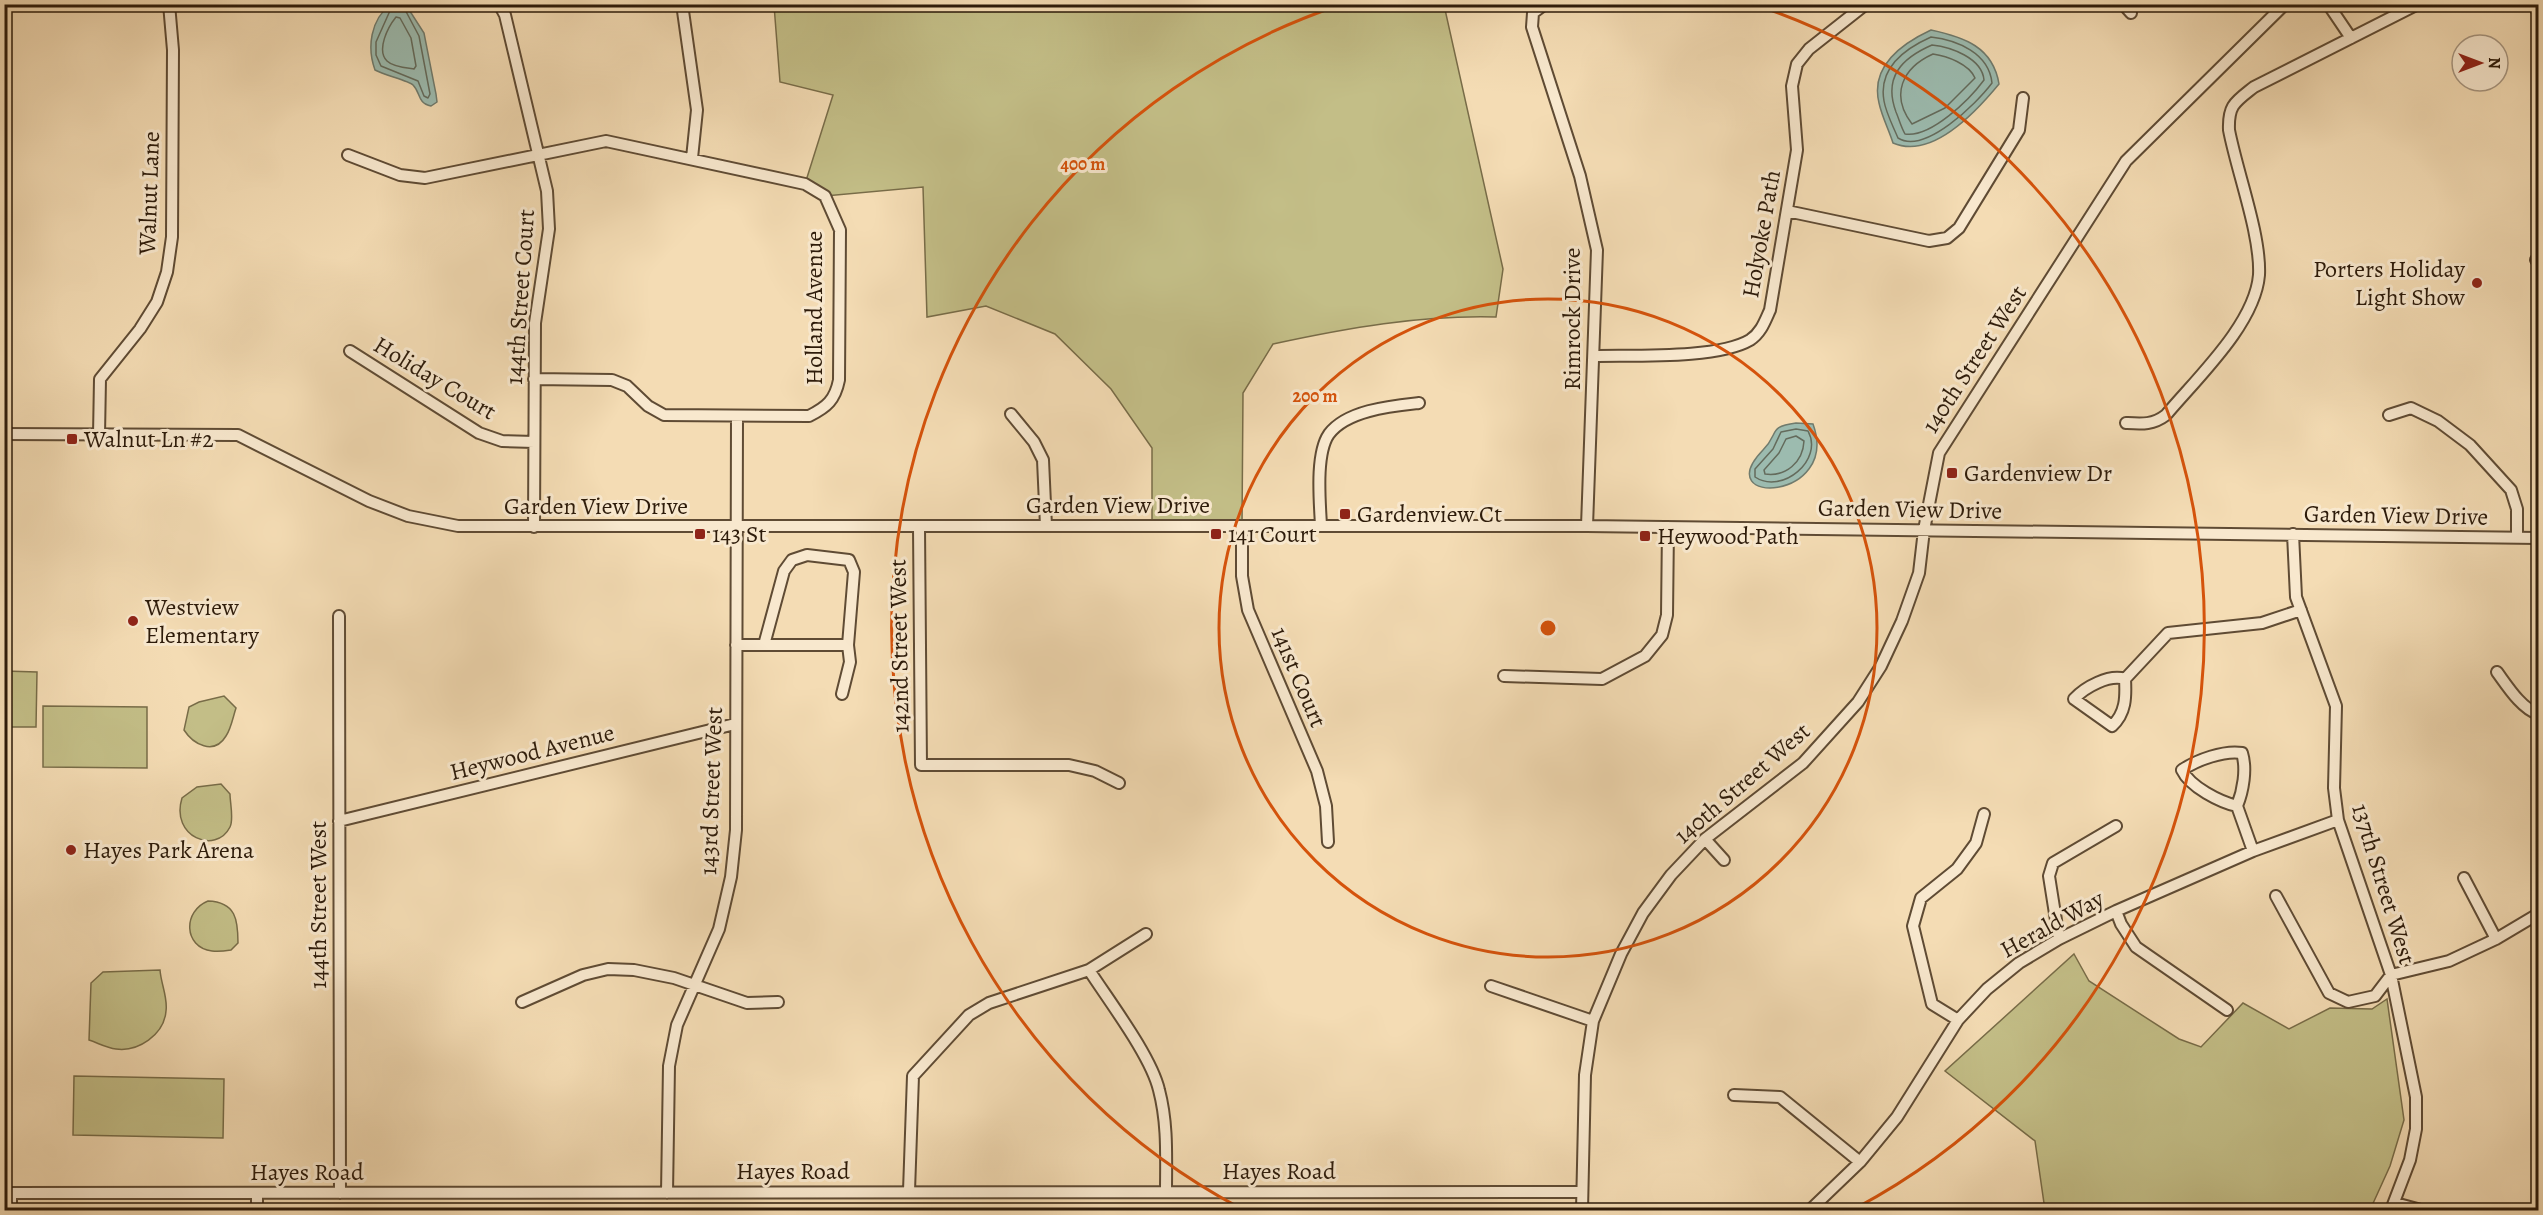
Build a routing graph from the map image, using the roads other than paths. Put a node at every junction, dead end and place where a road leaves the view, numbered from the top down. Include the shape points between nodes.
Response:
1 (169, 4) edge
2 (499, 4) edge
3 (682, 4) edge
4 (1545, 4) edge
5 (1866, 4) edge
6 (2285, 4) edge
7 (2328, 4) edge
8 (2418, 4) edge
9 (2534, 4) edge
10 (2538, 13) edge
11 (2351, 38) junction
12 (2024, 98) dead end
13 (539, 153) junction
14 (348, 155) dead end
15 (692, 158) junction
16 (1787, 211) junction
17 (350, 351) dead end
18 (1594, 356) junction
19 (534, 379) junction
20 (1419, 403) dead end
21 (1011, 414) dead end
22 (2389, 415) dead end
23 (737, 417) junction
24 (2126, 423) dead end
25 (4, 434) edge
26 (99, 435) junction
27 (534, 442) junction
28 (919, 526) junction
29 (1046, 526) junction
30 (1242, 526) junction
31 (1321, 526) junction
32 (1587, 526) junction
33 (534, 527) junction
34 (736, 527) junction
35 (1668, 527) junction
36 (1924, 530) junction
37 (2293, 534) junction
38 (2517, 537) junction
39 (2538, 538) edge
40 (2301, 610) junction
41 (339, 616) dead end
42 (736, 645) junction
43 (764, 645) junction
44 (848, 645) junction
45 (2497, 672) dead end
46 (1504, 676) dead end
47 (2125, 679) junction
48 (842, 694) dead end
49 (2538, 714) edge
50 (735, 724) junction
51 (1119, 783) dead end
52 (2237, 806) junction
53 (1984, 814) dead end
54 (2338, 820) junction
55 (339, 821) junction
56 (2116, 826) dead end
57 (1705, 839) junction
58 (1328, 842) dead end
59 (2253, 851) junction
60 (1724, 860) dead end
61 (2464, 878) dead end
62 (2277, 896) dead end
63 (2116, 911) junction
64 (2538, 914) edge
65 (1146, 934) dead end
66 (2060, 939) junction
67 (2496, 939) junction
68 (1089, 970) junction
69 (2391, 975) junction
70 (695, 983) junction
71 (1491, 986) dead end
72 (522, 1002) dead end
73 (778, 1002) dead end
74 (2227, 1010) dead end
75 (1958, 1020) junction
76 (1593, 1022) junction
77 (1734, 1095) dead end
78 (1860, 1162) junction
79 (909, 1191) junction
80 (257, 1192) junction
81 (340, 1192) junction
82 (667, 1192) junction
83 (1166, 1192) junction
84 (1582, 1192) junction
85 (8, 1193) edge
86 (2393, 1207) edge
87 (11, 1210) edge
88 (257, 1210) edge
89 (1582, 1210) edge
90 (1810, 1210) edge
91 (2421, 1210) edge

1 - 26 street, Walnut Lane via 173,50 172,237 167,272 157,302 100,380
2 - 13 street, 144th Street Court
3 - 15 street via 697,110
4 - 18 street, Rimrock Drive via 1533,13 1532,27 1580,176 1597,250
5 - 16 street, Holyoke Path via 1809,49 1797,64 1792,86 1797,150
6 - 36 street, 140th Street West via 2126,161 1939,453
7 - 11 street
8 - 11 street
9 - 10 street
11 - 24 street via 2254,87 2228,113 2257,249 2259,274 2254,296 2234,335 2166,415 2158,422
12 - 16 street via 2019,130 1959,228 1947,238 1929,241
13 - 14 street, Holland Avenue via 425,178 400,175
13 - 15 street, Holland Avenue via 606,141
13 - 19 street, 144th Street Court via 549,229 535,323
15 - 23 street, Holland Avenue via 805,184 825,196 840,230 836,396 825,408 809,416
16 - 18 street, Holyoke Path via 1770,310 1763,327 1751,339 1722,352
17 - 27 street, Holiday Court via 479,433 502,441
18 - 32 street, Rimrock Drive
19 - 23 street, Holland Avenue via 612,380 627,386 664,415
19 - 27 street, 144th Street Court
20 - 31 street via 1380,407 1344,421 1329,435 1322,465
21 - 29 street via 1043,460
22 - 38 street via 2411,408 2438,421 2470,445 2511,490 2517,509
23 - 34 street, 143rd Street West
25 - 26 street, Garden View Drive
26 - 33 street, Garden View Drive via 238,435 369,501 408,516 458,526
27 - 33 street, 144th Street Court
28 - 29 street, Garden View Drive
28 - 34 street, Garden View Drive
28 - 51 street, 142nd Street West via 921,765 1069,765 1095,771
29 - 30 street, Garden View Drive
30 - 31 street, Garden View Drive
30 - 58 street, 141st Court via 1242,576 1248,610 1317,771 1326,806
31 - 32 street, Garden View Drive
32 - 35 street, Garden View Drive
33 - 34 street, Garden View Drive
34 - 42 street, 143rd Street West
35 - 36 street, Garden View Drive
35 - 46 street via 1667,615 1662,635 1645,656 1602,679
36 - 37 street, Garden View Drive
36 - 57 street, 140th Street West via 1919,573 1902,621 1881,666 1858,702 1803,763
37 - 38 street, Garden View Drive
37 - 40 street, 137th Street West via 2296,597
38 - 39 street, Garden View Drive
40 - 47 street via 2262,623 2168,633
40 - 54 street, 137th Street West via 2336,706 2334,788
41 - 55 street, 144th Street West
42 - 43 street
42 - 50 street, 143rd Street West
43 - 44 street
43 - 44 street via 784,572 792,560 807,555 849,560 854,572
44 - 48 street via 850,662
45 - 49 street via 2516,696
47 - 47 street via 2126,699 2120,718 2112,726 2074,699 2083,689 2118,677
50 - 55 street, Heywood Avenue
50 - 70 street, 143rd Street West via 736,830 731,877 718,929
52 - 52 street via 2241,797 2242,753 2232,751 2182,770 2186,778 2225,803
52 - 59 street
53 - 75 street via 1976,843 1957,869 1921,898 1913,926 1932,1004
54 - 59 street, Herald Way
54 - 69 street, 137th Street West
55 - 81 street, 144th Street West
56 - 66 street via 2053,863 2049,876
57 - 60 street
57 - 76 street, 140th Street West via 1643,913
59 - 63 street, Herald Way
61 - 67 street
62 - 69 street via 2329,993 2348,1002 2376,996
63 - 66 street, Herald Way
63 - 74 street via 2136,947
64 - 67 street
65 - 68 street
66 - 75 street, Herald Way via 2013,967
67 - 69 street via 2449,961
68 - 79 street via 989,1003 969,1016 913,1076
68 - 83 street via 1148,1063 1159,1088 1166,1120
69 - 86 street, 137th Street West via 2416,1097 2416,1129 2410,1160
70 - 72 street via 634,970 608,969 583,975
70 - 73 street via 747,1003
70 - 82 street, 143rd Street West via 677,1025 669,1066
71 - 76 street
75 - 78 street, Herald Way via 1897,1117
76 - 84 street, 140th Street West via 1585,1075
77 - 78 street via 1780,1097
78 - 90 street, Herald Way
79 - 82 street, Hayes Road
79 - 83 street, Hayes Road
80 - 81 street, Hayes Road
80 - 85 street, Hayes Road
80 - 88 street
81 - 82 street, Hayes Road
83 - 84 street, Hayes Road
84 - 89 street, 140th Street West
85 - 87 street
86 - 91 street

